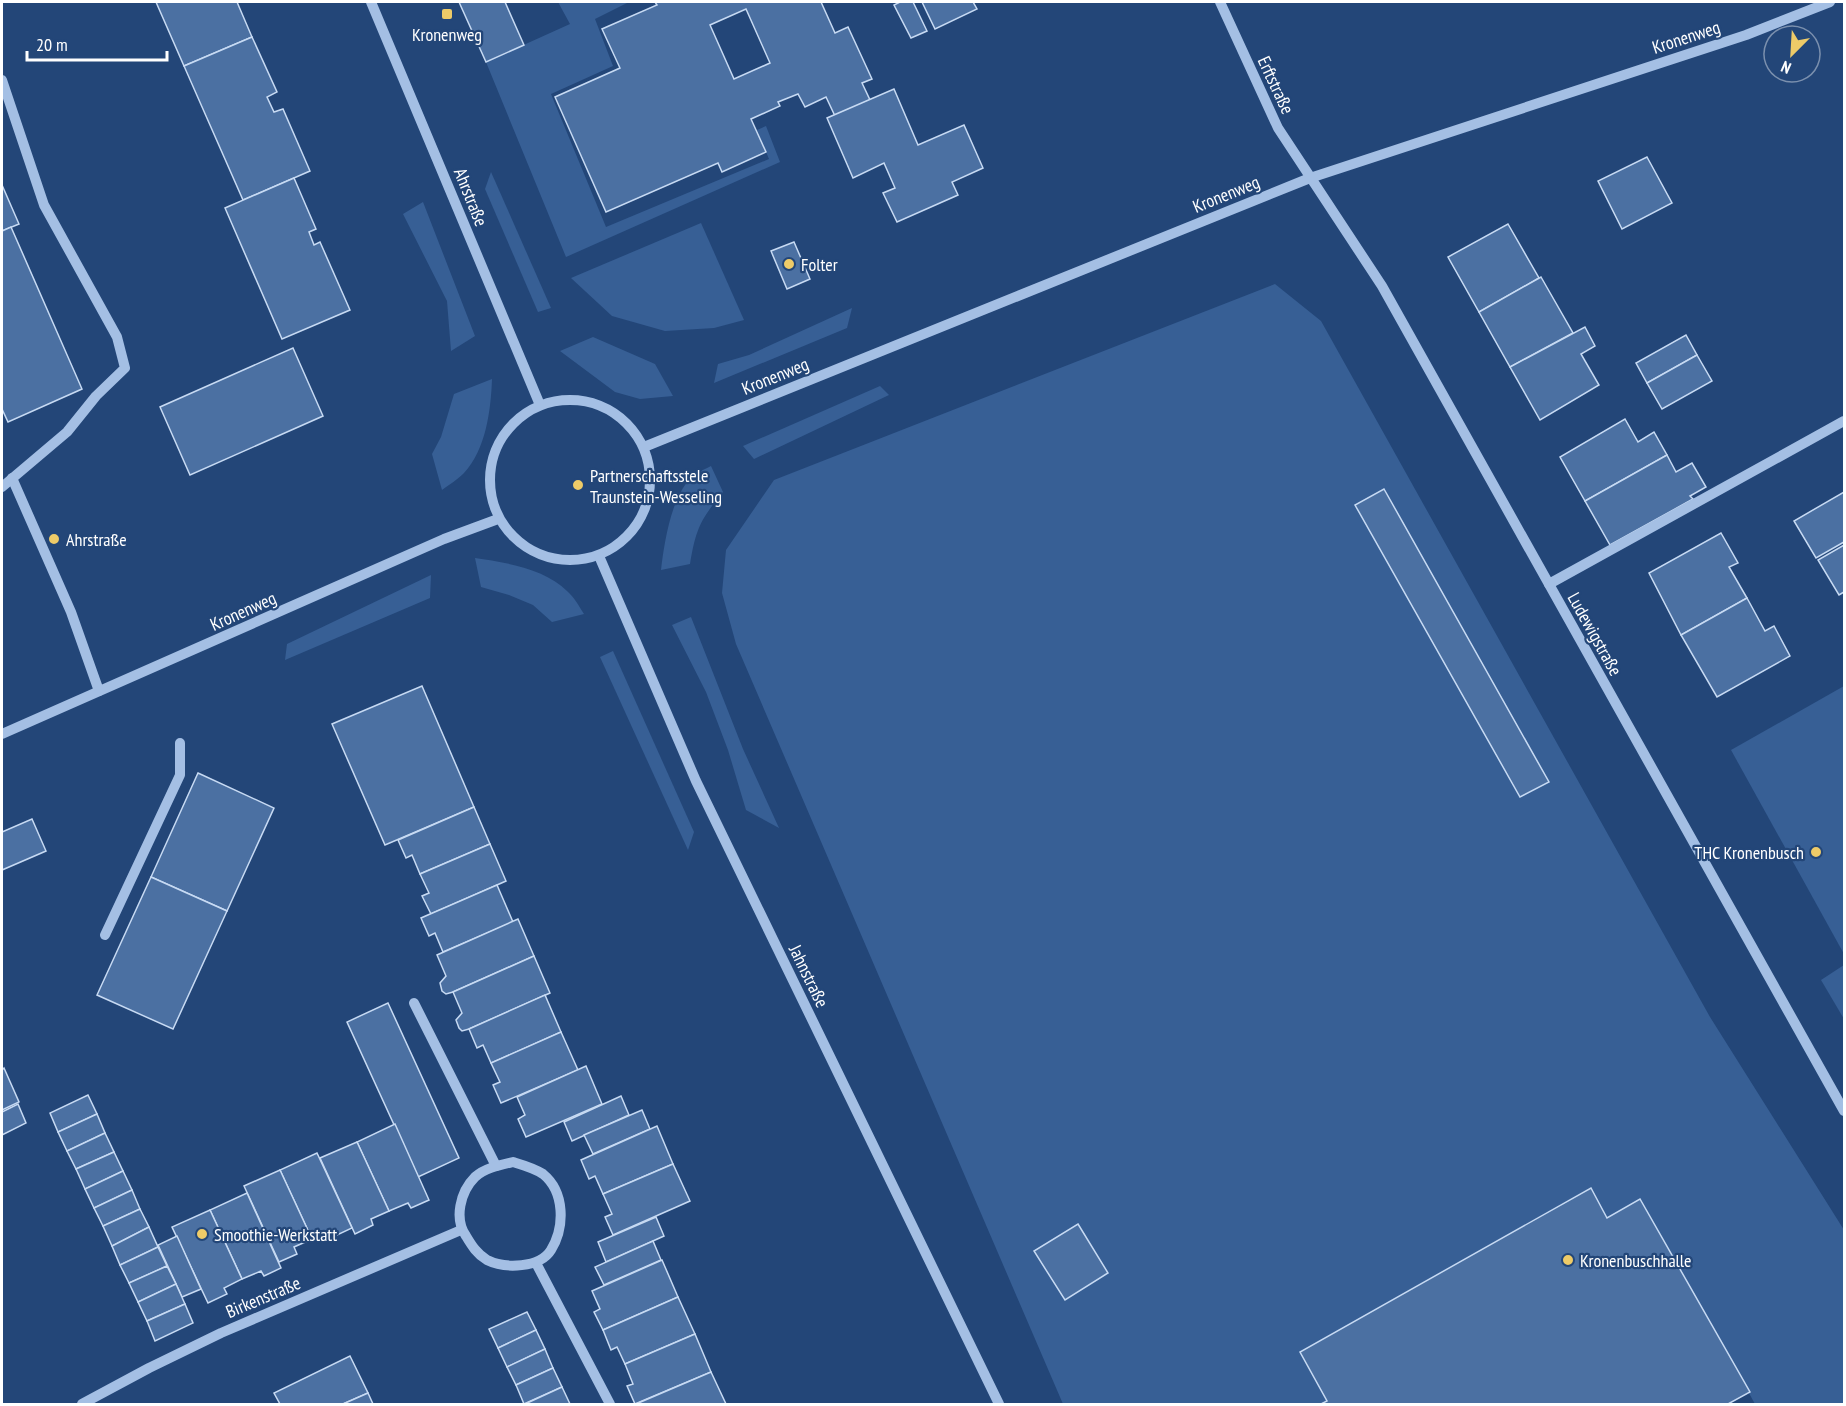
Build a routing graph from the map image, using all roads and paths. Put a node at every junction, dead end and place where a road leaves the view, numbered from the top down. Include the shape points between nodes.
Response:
1 (371, 2) edge
2 (1220, 2) edge
3 (1830, 2) edge
4 (2, 80) edge
5 (1310, 178) junction
6 (540, 405) junction
7 (1845, 421) edge
8 (644, 447) junction
9 (12, 478) junction
10 (2, 487) edge
11 (498, 519) junction
12 (599, 556) junction
13 (1549, 584) junction
14 (99, 691) junction
15 (2, 734) edge
16 (180, 743) dead end
17 (105, 935) dead end
18 (414, 1003) dead end
19 (1845, 1111) edge
20 (496, 1166) junction
21 (461, 1230) junction
22 (536, 1263) junction
23 (82, 1404) edge
24 (610, 1404) edge
25 (999, 1404) edge

1 - 6 street, Ahrstraße
2 - 5 street, Erftstraße via 1278,128
3 - 5 street, Kronenweg via 1746,35
4 - 9 street via 44,205 117,337 125,368 67,432
5 - 8 street, Kronenweg
5 - 13 street, Ludewigstraße via 1382,286
6 - 8 street via 573,399 594,403 615,413 632,428
6 - 11 street via 509,426 496,446 489,487
7 - 13 street
8 - 12 street via 651,479 645,512 627,538
9 - 10 street
9 - 14 street via 71,612
11 - 12 street via 516,542 542,556 570,562
11 - 14 street, Kronenweg via 444,539
12 - 25 street, Jahnstraße via 696,782
13 - 19 street, Ludewigstraße
14 - 15 street, Kronenweg
16 - 17 street via 180,775
18 - 20 street
20 - 21 street via 476,1176 465,1190 459,1212
20 - 22 street via 513,1162 527,1166 542,1174 558,1196 562,1213 559,1231 550,1252
21 - 22 street via 474,1250 488,1260 506,1265
21 - 23 street, Birkenstraße via 221,1334
22 - 24 street

